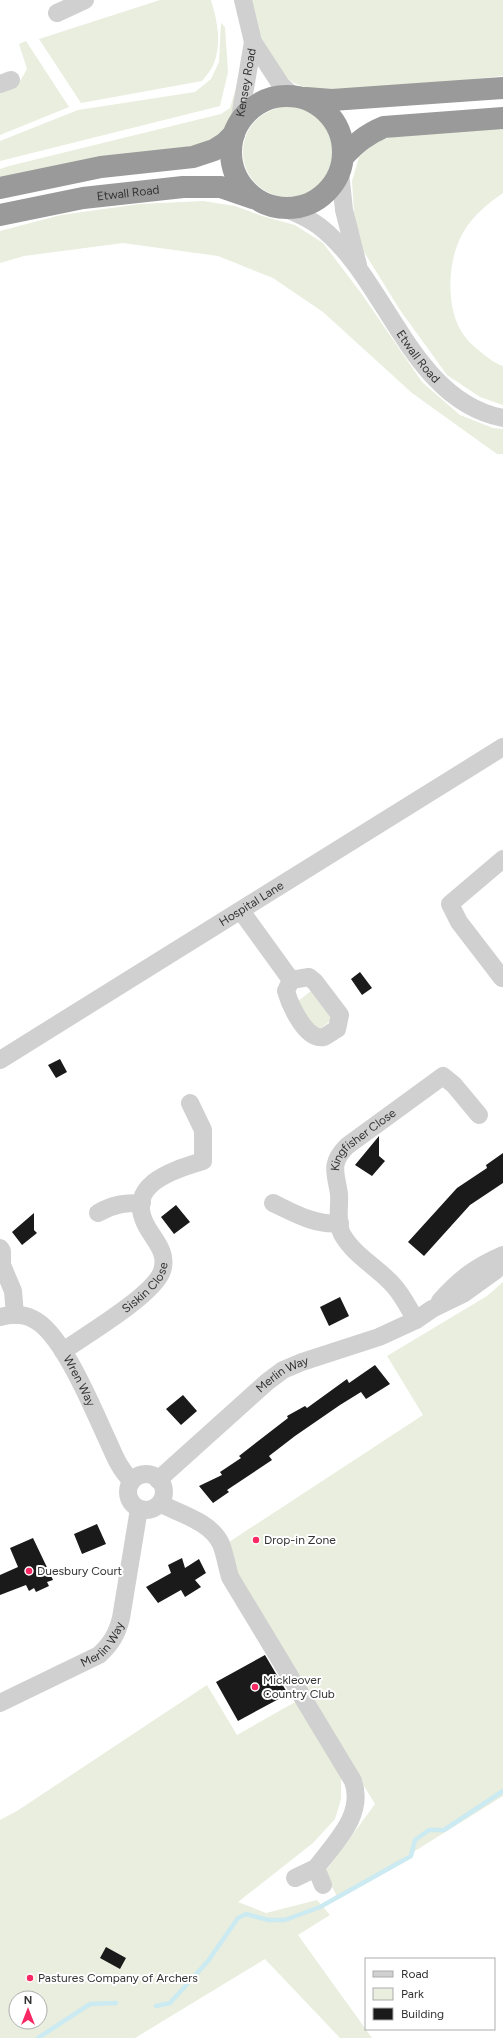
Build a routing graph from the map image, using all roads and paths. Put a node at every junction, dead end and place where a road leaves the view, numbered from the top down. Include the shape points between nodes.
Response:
1 (85, 0) edge
2 (243, 0) edge
3 (57, 13) dead end
4 (253, 42) junction
5 (503, 88) edge
6 (298, 97) junction
7 (503, 118) edge
8 (236, 128) junction
9 (341, 164) junction
10 (0, 188) edge
11 (256, 199) junction
12 (284, 208) junction
13 (0, 215) edge
14 (359, 268) junction
15 (503, 418) edge
16 (503, 747) edge
17 (503, 859) edge
18 (241, 911) junction
19 (502, 978) dead end
20 (291, 980) dead end
21 (0, 1060) edge
22 (190, 1103) dead end
23 (479, 1115) dead end
24 (142, 1203) junction
25 (274, 1203) dead end
26 (98, 1213) dead end
27 (340, 1223) junction
28 (503, 1255) edge
29 (1, 1257) edge
30 (503, 1262) edge
31 (432, 1309) junction
32 (8, 1316) edge
33 (416, 1320) junction
34 (63, 1351) junction
35 (131, 1480) junction
36 (158, 1480) junction
37 (161, 1504) junction
38 (139, 1509) junction
39 (0, 1704) edge
40 (316, 1868) junction
41 (295, 1878) dead end
42 (323, 1885) dead end

1 - 3 street
2 - 4 street, Kensey Road
4 - 6 street, Kensey Road via 281,85
4 - 8 street, Kensey Road
5 - 6 highway via 340,100
6 - 8 highway via 281,96 257,105 247,112
6 - 9 highway via 315,103 333,120 340,131 343,144
7 - 9 highway via 384,127 357,142
8 - 10 highway via 225,143 214,150 193,157 101,167
8 - 11 highway via 231,155 236,175
9 - 12 highway via 333,185 323,195 305,205
9 - 14 street, Etwall Road via 344,210
11 - 12 highway
11 - 13 highway, Etwall Road via 221,187 183,187 83,198
12 - 14 street, Etwall Road via 320,226
14 - 15 street, Etwall Road via 411,347 436,378 467,403
16 - 18 street, Hospital Lane
17 - 19 street via 450,904 460,922
18 - 20 street
18 - 21 street, Hospital Lane
22 - 24 street via 203,1130 203,1161 173,1170 153,1182 146,1190
23 - 27 street, Kingfisher Close via 443,1076 347,1146 336,1160 335,1169
24 - 26 street via 111,1205
24 - 34 street, Siskin Close via 143,1217 162,1251 162,1270 158,1279 109,1320
25 - 27 street via 315,1221
27 - 33 street, Kingfisher Close via 342,1234 375,1270 394,1285
28 - 31 street, Merlin Way via 480,1265 454,1284
29 - 32 street via 11,1285
30 - 31 street, Merlin Way via 495,1271 463,1294
31 - 33 street, Merlin Way
32 - 34 street, Wren Way via 34,1319
33 - 36 street, Merlin Way via 379,1337 283,1370
34 - 35 street, Wren Way via 84,1388 120,1467
35 - 36 street via 147,1474
35 - 38 street via 128,1494 134,1506
36 - 37 street via 163,1491
37 - 38 street via 153,1510
37 - 40 street via 204,1525 214,1533 221,1545 230,1577 353,1781 357,1792 352,1820
38 - 39 street, Merlin Way via 121,1618 112,1642 99,1655
40 - 41 street
40 - 42 street

